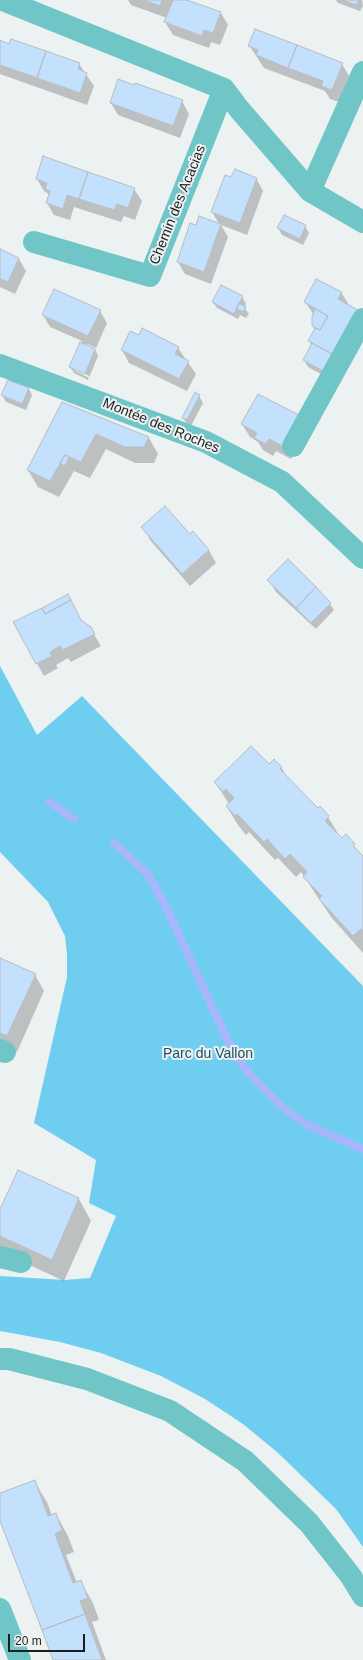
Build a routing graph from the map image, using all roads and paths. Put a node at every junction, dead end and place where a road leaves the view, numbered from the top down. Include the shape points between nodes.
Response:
1 (3, 0) edge
2 (363, 72) edge
3 (224, 89) junction
4 (310, 191) junction
5 (363, 222) edge
6 (34, 242) dead end
7 (363, 319) edge
8 (0, 365) edge
9 (293, 446) dead end
10 (363, 558) edge
11 (0, 1359) edge
12 (363, 1596) edge
13 (0, 1609) edge
14 (20, 1660) edge

1 - 3 street
2 - 4 street
3 - 4 street
3 - 6 street, Chemin des Acacias via 150,276
4 - 5 street
7 - 9 street
8 - 10 street, Montée des Roches via 206,442 262,471 282,482
11 - 12 street via 9,1359 87,1379 170,1411 245,1461 309,1523 350,1575
13 - 14 street

